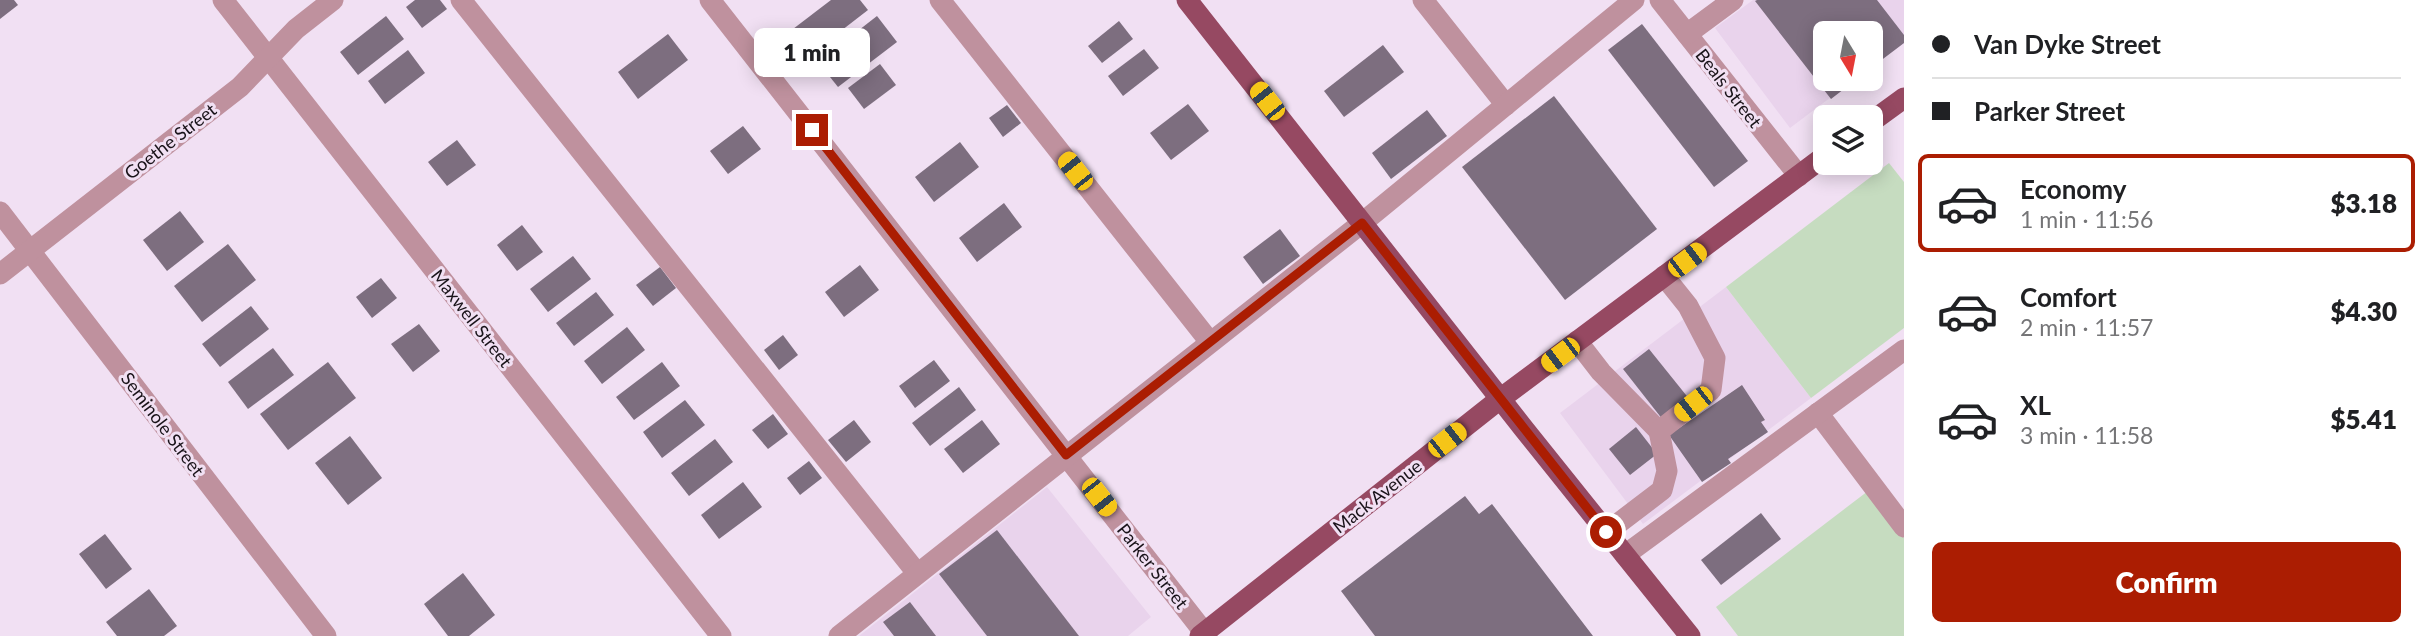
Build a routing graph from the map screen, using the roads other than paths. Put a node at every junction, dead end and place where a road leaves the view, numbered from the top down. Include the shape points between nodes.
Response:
1 (223, 0) edge
2 (333, 0) edge
3 (461, 0) edge
4 (710, 0) edge
5 (940, 0) edge
6 (1187, 0) edge
7 (1423, 0) edge
8 (1634, 0) edge
9 (1660, 0) edge
10 (1733, 0) edge
11 (1687, 34) junction
12 (268, 57) junction
13 (1903, 99) edge
14 (1506, 105) junction
15 (1883, 113) edge
16 (1813, 165) edge
17 (1799, 176) junction
18 (0, 212) edge
19 (1362, 223) junction
20 (30, 251) junction
21 (0, 274) edge
22 (1664, 276) junction
23 (1577, 341) junction
24 (1210, 342) junction
25 (1904, 350) edge
26 (1500, 399) junction
27 (1818, 413) junction
28 (1659, 431) junction
29 (1066, 455) junction
30 (1904, 527) edge
31 (1606, 532) junction
32 (1625, 555) junction
33 (917, 573) junction
34 (1204, 635) edge
35 (326, 636) edge
36 (721, 636) edge
37 (839, 636) edge
38 (1690, 636) edge

1 - 12 street, Maxwell Street
2 - 12 street, Goethe Street
3 - 33 street
4 - 29 street, Parker Street
5 - 24 street
6 - 19 main road
7 - 14 street
8 - 14 street
9 - 11 street, Beals Street
10 - 11 street
11 - 17 street, Beals Street
12 - 20 street, Goethe Street via 240,87
12 - 36 street, Maxwell Street
13 - 15 main road
14 - 19 street
16 - 17 main road, Mack Avenue
17 - 22 main road, Mack Avenue
18 - 20 street, Seminole Street
19 - 24 street
19 - 26 main road
20 - 21 street, Goethe Street
20 - 35 street, Seminole Street
22 - 23 main road, Mack Avenue
22 - 28 street via 1688,306 1715,358 1711,390
23 - 26 main road, Mack Avenue
23 - 28 street
24 - 29 street
25 - 27 street
26 - 31 main road
26 - 34 main road, Mack Avenue
27 - 30 street
27 - 32 street
28 - 31 street via 1667,471 1662,490
29 - 33 street
29 - 34 street, Parker Street
31 - 32 main road
32 - 38 main road
33 - 37 street

